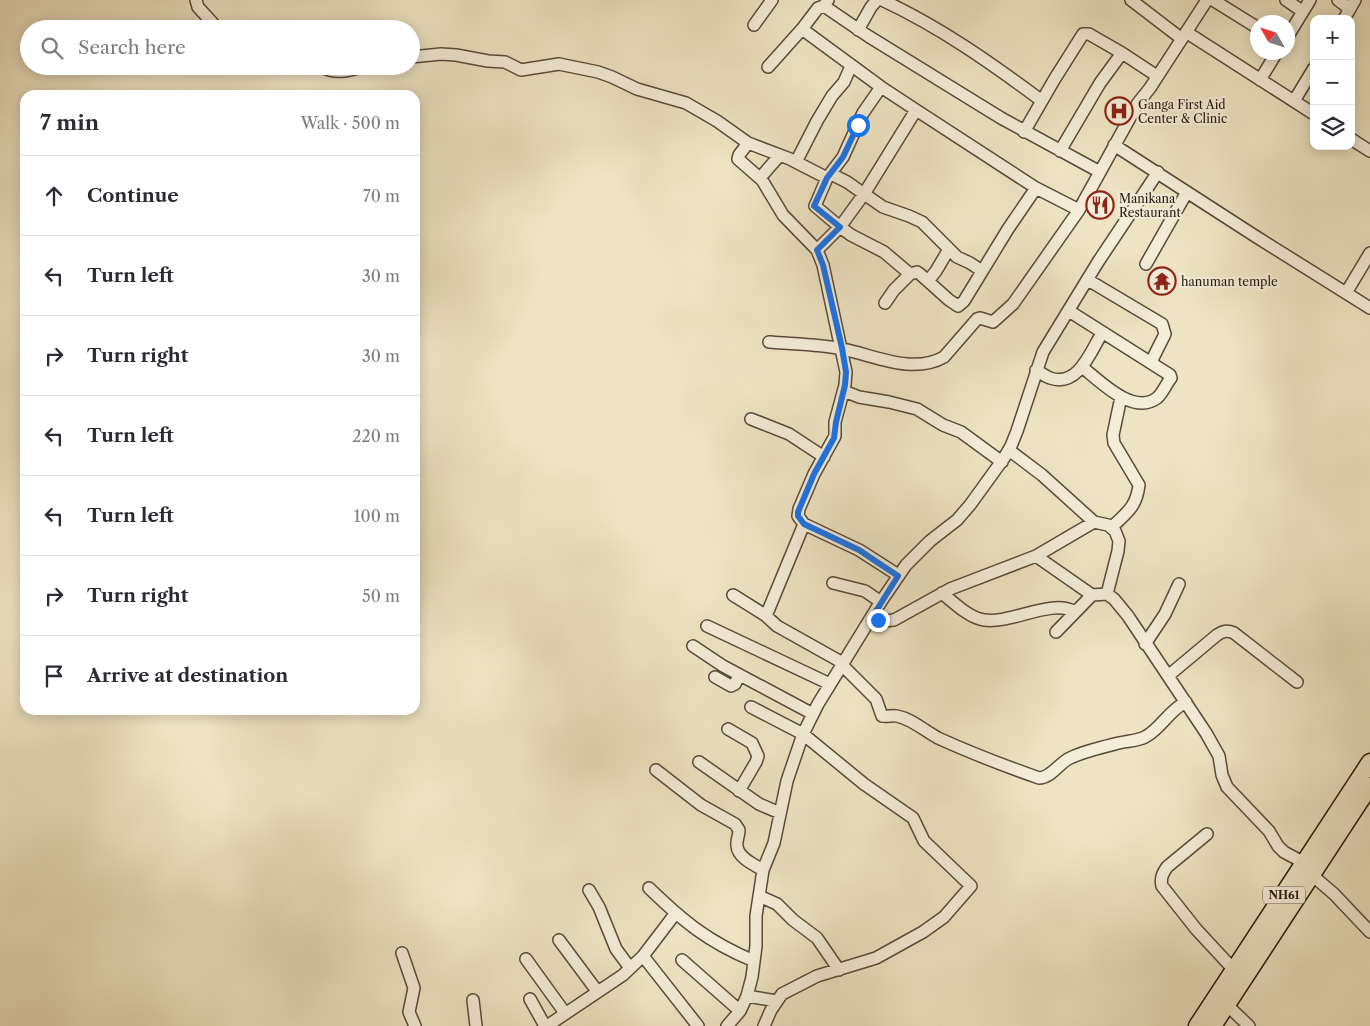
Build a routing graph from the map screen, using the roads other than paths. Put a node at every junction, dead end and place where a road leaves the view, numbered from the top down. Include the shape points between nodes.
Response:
1 (196, 0) edge
2 (772, 0) edge
3 (877, 0) edge
4 (882, 0) edge
5 (1207, 0) edge
6 (1214, 0) edge
7 (1286, 0) edge
8 (1310, 0) edge
9 (1338, 0) edge
10 (1138, 2) edge
11 (820, 3) edge
12 (1350, 9) edge
13 (1302, 11) junction
14 (210, 20) edge
15 (1250, 23) edge
16 (1295, 24) edge
17 (754, 25) dead end
18 (802, 29) junction
19 (858, 30) junction
20 (1184, 36) junction
21 (1122, 53) junction
22 (420, 56) edge
23 (1272, 60) edge
24 (851, 66) junction
25 (768, 67) dead end
26 (1310, 74) edge
27 (1157, 76) junction
28 (1260, 80) junction
29 (880, 87) junction
30 (1294, 100) junction
31 (1042, 101) junction
32 (916, 110) junction
33 (1310, 111) edge
34 (1024, 132) junction
35 (1355, 142) edge
36 (748, 143) junction
37 (1114, 144) junction
38 (1060, 151) junction
39 (1370, 151) edge
40 (780, 155) junction
41 (796, 162) junction
42 (1100, 172) junction
43 (1158, 172) junction
44 (829, 176) junction
45 (760, 178) junction
46 (1036, 188) junction
47 (1187, 192) junction
48 (864, 194) junction
49 (1079, 210) junction
50 (840, 227) junction
51 (949, 249) junction
52 (817, 250) junction
53 (1369, 257) edge
54 (1146, 264) dead end
55 (982, 271) junction
56 (910, 274) junction
57 (1088, 280) junction
58 (928, 281) junction
59 (1346, 293) junction
60 (885, 303) dead end
61 (1370, 308) edge
62 (1069, 311) junction
63 (1102, 333) junction
64 (769, 342) dead end
65 (842, 348) junction
66 (1151, 362) junction
67 (1082, 367) junction
68 (1036, 370) junction
69 (844, 391) junction
70 (1121, 397) junction
71 (751, 419) dead end
72 (1009, 450) junction
73 (824, 457) junction
74 (1002, 462) junction
75 (1094, 522) junction
76 (804, 524) junction
77 (1112, 527) junction
78 (1036, 556) junction
79 (898, 576) junction
80 (833, 582) dead end
81 (1179, 584) dead end
82 (942, 593) junction
83 (1108, 594) junction
84 (733, 595) dead end
85 (1092, 595) junction
86 (881, 602) junction
87 (1075, 612) junction
88 (766, 616) junction
89 (871, 619) junction
90 (707, 626) dead end
91 (1056, 632) dead end
92 (1145, 644) junction
93 (694, 646) dead end
94 (843, 664) junction
95 (739, 675) junction
96 (1168, 676) junction
97 (715, 677) dead end
98 (1297, 682) dead end
99 (830, 684) junction
100 (1186, 702) junction
101 (751, 707) dead end
102 (813, 714) junction
103 (728, 729) dead end
104 (803, 734) junction
105 (699, 762) dead end
106 (1370, 762) edge
107 (656, 770) dead end
108 (1370, 786) edge
109 (739, 791) junction
110 (780, 813) junction
111 (1207, 834) dead end
112 (1311, 869) junction
113 (764, 870) junction
114 (649, 888) dead end
115 (589, 890) dead end
116 (759, 896) junction
117 (675, 914) junction
118 (1370, 932) edge
119 (559, 940) dead end
120 (402, 953) dead end
121 (643, 956) junction
122 (526, 959) dead end
123 (682, 960) dead end
124 (754, 961) junction
125 (630, 968) junction
126 (839, 970) junction
127 (1234, 970) junction
128 (597, 991) junction
129 (747, 996) junction
130 (530, 999) dead end
131 (473, 1000) dead end
132 (777, 1001) junction
133 (1227, 1005) junction
134 (740, 1011) junction
135 (565, 1013) junction
136 (415, 1026) edge
137 (476, 1026) edge
138 (546, 1026) edge
139 (698, 1026) edge
140 (728, 1026) edge
141 (764, 1026) edge
142 (1197, 1026) edge
143 (1213, 1026) edge
144 (1249, 1026) edge

1 - 14 street
2 - 17 street
3 - 19 street
4 - 31 street via 953,38
5 - 20 street
6 - 15 street
7 - 13 street
8 - 13 street
9 - 12 street
10 - 20 street via 1156,20
11 - 18 street
11 - 19 street
13 - 16 street
18 - 24 street
18 - 25 street
19 - 34 street
20 - 27 street
20 - 28 street
21 - 27 street
21 - 31 street via 1084,34
21 - 38 street
22 - 36 street via 456,55 505,62 521,70 559,64 585,69 686,103
23 - 28 street
24 - 29 street
24 - 41 street
26 - 30 street
27 - 37 street
28 - 30 street
29 - 32 street
29 - 44 street via 863,113 851,143
30 - 33 street
31 - 34 street
32 - 46 street
32 - 48 street
34 - 38 street
35 - 39 street
36 - 40 street
36 - 45 street via 738,159
37 - 42 street
37 - 43 street
38 - 42 street
40 - 41 street
40 - 45 street
41 - 44 street
42 - 49 street
43 - 47 street
43 - 57 street
44 - 48 street
44 - 50 street via 814,206
45 - 52 street via 783,215
46 - 49 street
46 - 55 street
47 - 54 street
47 - 59 street
48 - 50 street
48 - 51 street via 883,207 922,222
49 - 65 street via 1009,309 993,322 977,319 944,357 910,364 882,360
50 - 52 street
50 - 56 street via 884,252
51 - 55 street
51 - 58 street
52 - 65 street
53 - 59 street
55 - 58 street via 958,306
56 - 58 street via 917,272
56 - 60 street
57 - 62 street
57 - 66 street via 1162,324 1166,334
59 - 61 street
62 - 63 street
62 - 68 street via 1043,352
63 - 66 street
63 - 67 street
64 - 65 street
65 - 69 street via 846,372
66 - 70 street via 1171,378 1158,398 1134,403
67 - 68 street via 1075,374 1056,379
67 - 70 street
68 - 72 street
69 - 73 street via 835,436
69 - 74 street via 917,410 943,426 961,432
70 - 77 street via 1114,443 1139,485 1132,508
71 - 73 street via 789,434
72 - 74 street
72 - 75 street
73 - 76 street via 799,509 798,516
74 - 79 street via 957,520 920,551
75 - 77 street
75 - 78 street
76 - 79 street via 859,550
76 - 88 street
77 - 83 street via 1117,535 1118,551
78 - 82 street
78 - 85 street
79 - 86 street
80 - 86 street via 865,591
81 - 92 street via 1165,614
82 - 87 street via 984,620 1021,616 1050,608 1064,607
82 - 89 street via 894,620
83 - 85 street
83 - 92 street via 1128,616
84 - 88 street
85 - 87 street
86 - 89 street
87 - 91 street
88 - 94 street
89 - 94 street
90 - 99 street
92 - 96 street
93 - 95 street
94 - 99 street
94 - 100 street via 876,699 882,716 896,715 959,747 1039,778 1044,778 1071,757 1144,738
95 - 97 street via 732,686
95 - 102 street
96 - 98 street via 1217,635 1227,631 1234,633
96 - 100 street
99 - 102 street
100 - 112 street via 1219,756 1227,787 1269,831 1284,852
101 - 104 street
102 - 104 street
103 - 109 street via 752,743 758,756
104 - 110 street via 787,780
104 - 126 street via 864,784 913,818 924,842 971,886 944,918 923,932 876,958
105 - 109 street
106 - 112 highway, NH61
107 - 113 street via 734,824 739,830 739,853
108 - 112 highway, NH61
109 - 110 street
110 - 113 street
111 - 127 street via 1168,867 1161,882
112 - 118 street
112 - 127 highway, NH61
112 - 133 highway, NH61
113 - 116 street
114 - 117 street
115 - 125 street via 616,949
116 - 124 street
116 - 126 street via 777,904 818,938
117 - 121 street
117 - 124 street via 714,942
119 - 128 street
120 - 136 street via 414,988 409,1012
121 - 125 street
121 - 139 street
122 - 135 street
123 - 134 street
124 - 129 street
125 - 128 street
126 - 132 street via 803,982 782,994
127 - 142 highway, NH61
128 - 135 street
129 - 132 street
129 - 134 street
130 - 138 street
131 - 137 street
132 - 141 street
133 - 143 highway, NH61
133 - 144 street
134 - 140 street
135 - 138 street

